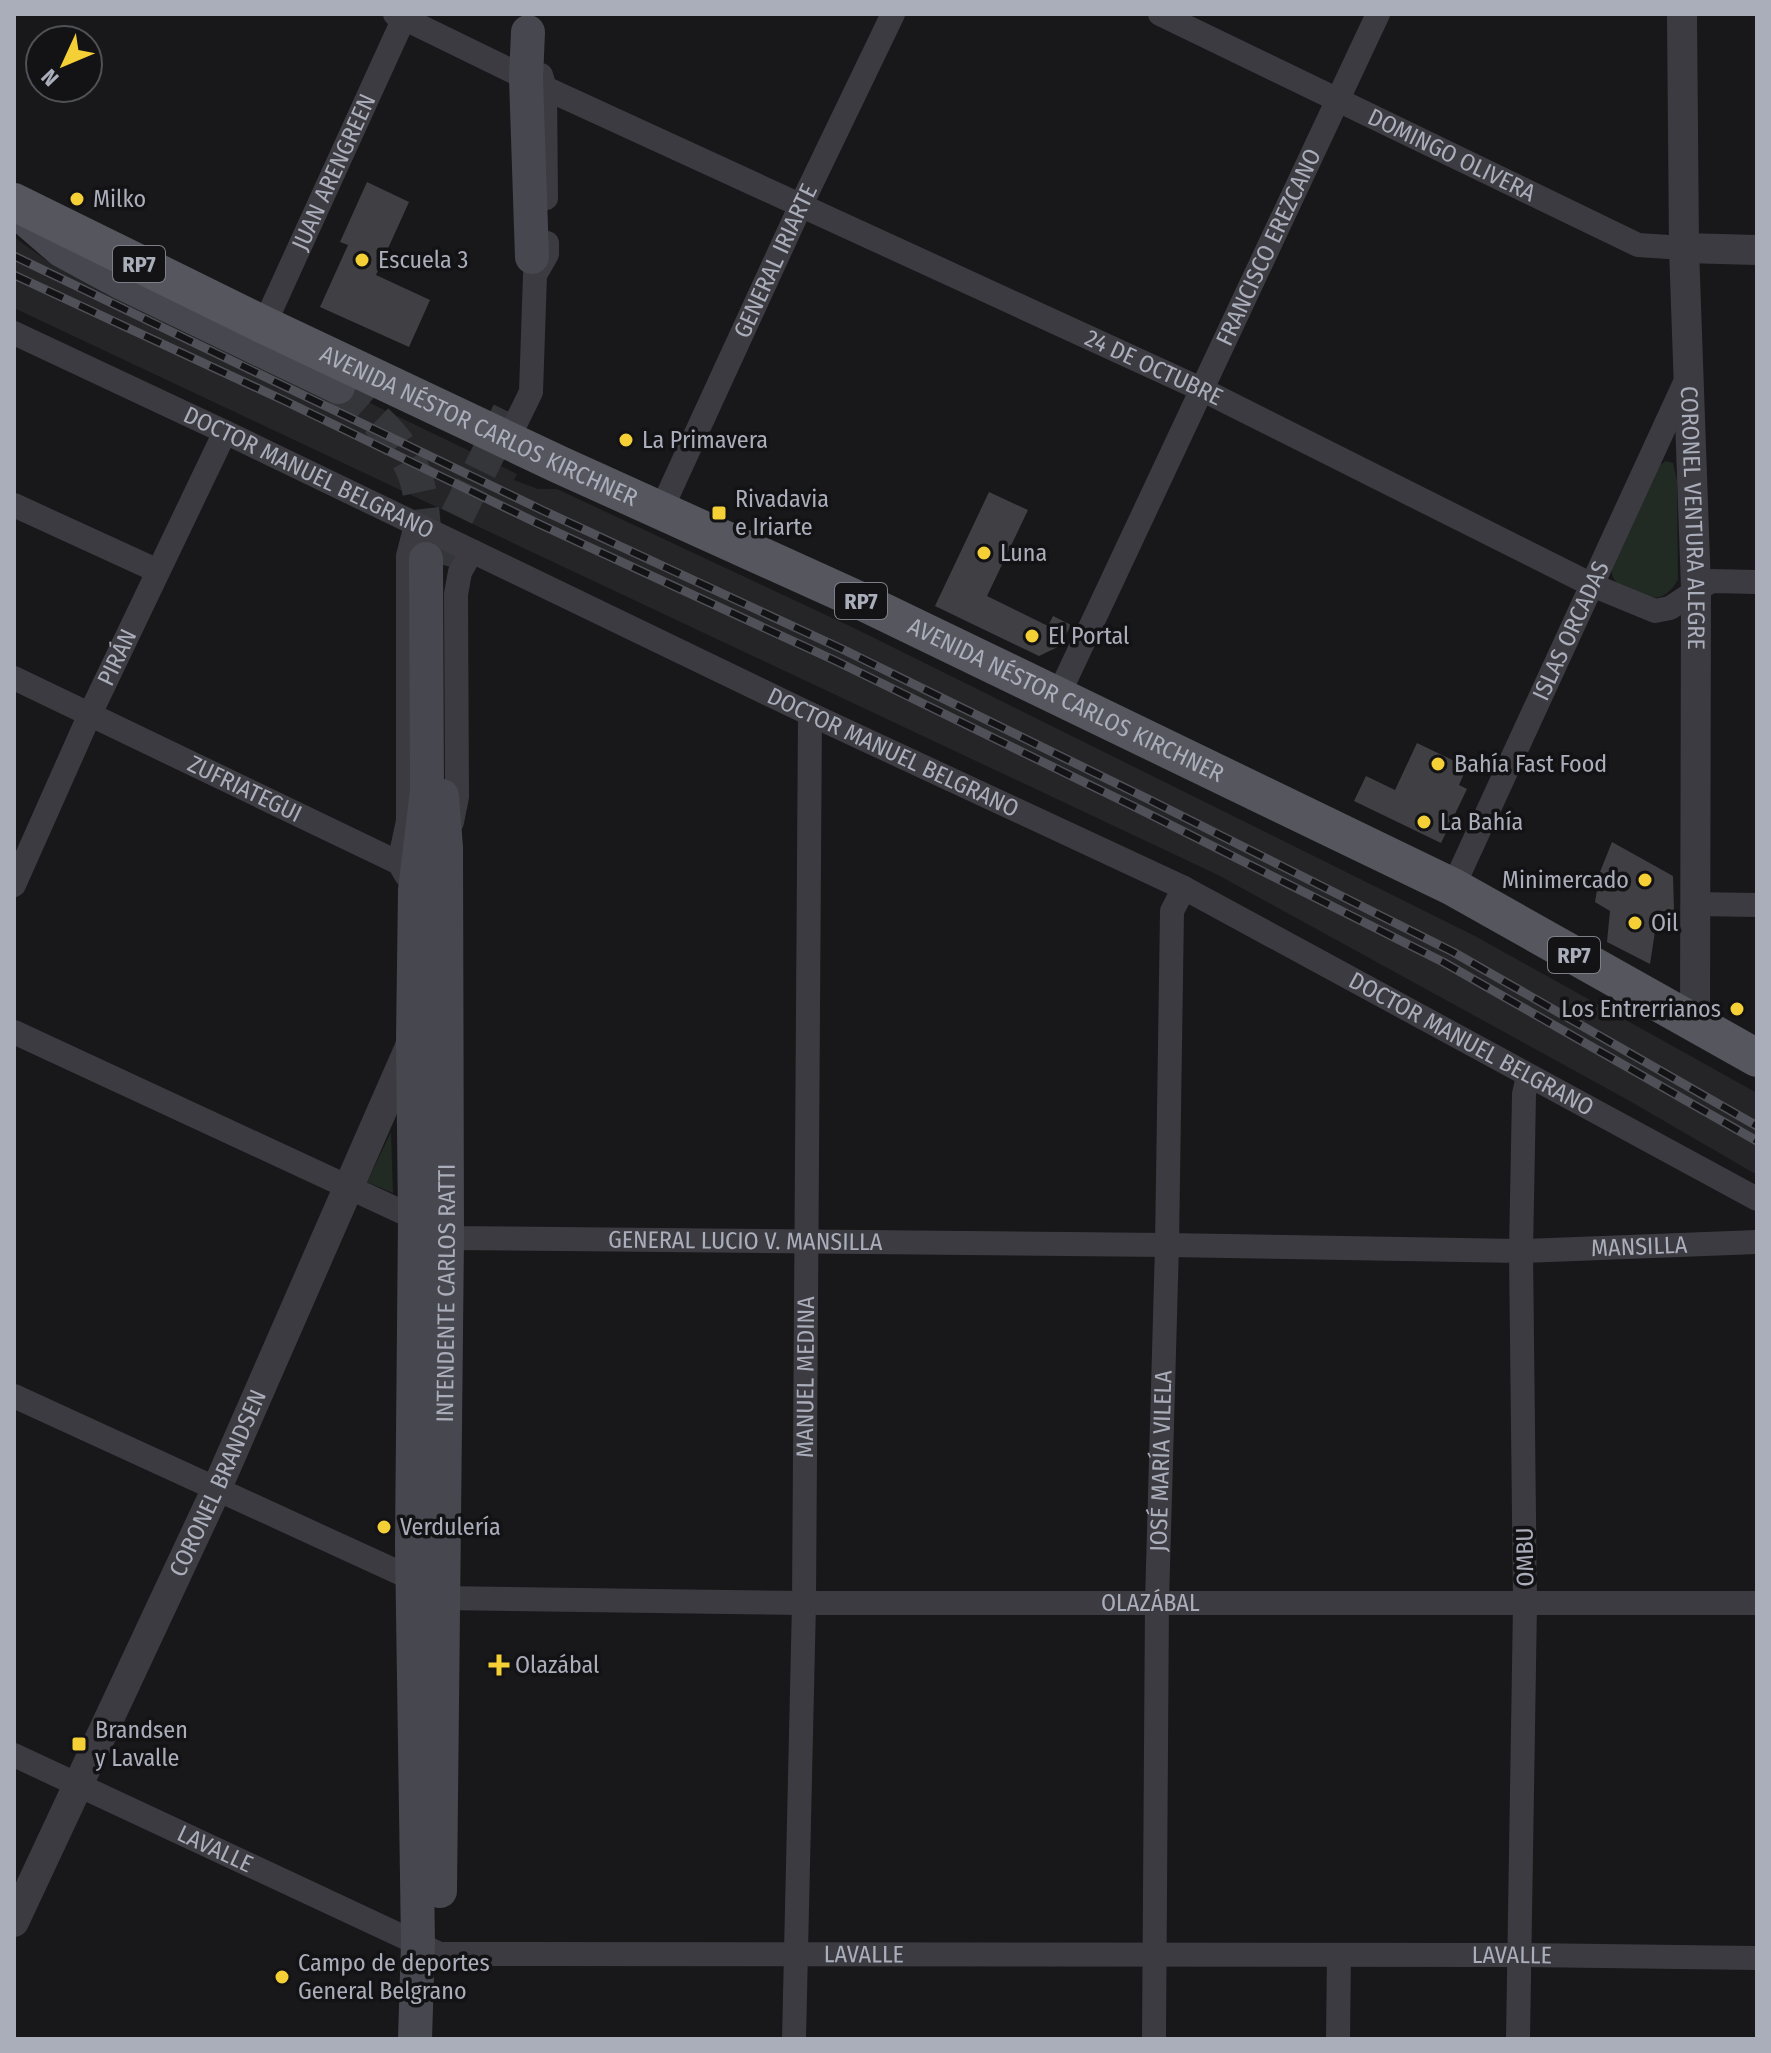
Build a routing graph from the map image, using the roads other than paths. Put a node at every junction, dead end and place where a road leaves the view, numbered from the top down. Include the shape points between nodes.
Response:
1 (893, 14) edge
2 (1160, 14) edge
3 (1378, 14) edge
4 (1682, 14) edge
5 (400, 16) edge
6 (528, 23) edge
7 (528, 88) junction
8 (1336, 100) junction
9 (14, 202) edge
10 (801, 205) junction
11 (14, 209) edge
12 (1684, 248) junction
13 (1757, 250) edge
14 (534, 266) junction
15 (264, 325) junction
16 (14, 333) edge
17 (1688, 376) junction
18 (338, 387) tunnel mouth
19 (1203, 390) junction
20 (225, 432) junction
21 (508, 439) junction
22 (14, 505) edge
23 (661, 510) junction
24 (416, 525) junction
25 (447, 558) junction
26 (158, 571) junction
27 (1757, 582) edge
28 (1592, 585) junction
29 (1696, 589) junction
30 (14, 678) edge
31 (1057, 698) junction
32 (90, 714) junction
33 (810, 714) junction
34 (407, 877) junction
35 (14, 885) edge
36 (1453, 887) junction
37 (1184, 888) junction
38 (1695, 904) junction
39 (1757, 905) edge
40 (1695, 1022) junction
41 (14, 1032) edge
42 (413, 1041) junction
43 (1757, 1058) edge
44 (1528, 1076) junction
45 (349, 1188) junction
46 (1757, 1199) edge
47 (415, 1218) junction
48 (447, 1238) junction
49 (805, 1241) junction
50 (1757, 1242) edge
51 (1167, 1245) junction
52 (1521, 1251) junction
53 (14, 1396) edge
54 (216, 1490) junction
55 (413, 1579) junction
56 (442, 1598) junction
57 (1157, 1602) junction
58 (804, 1603) junction
59 (1757, 1603) edge
60 (1525, 1604) junction
61 (14, 1755) edge
62 (77, 1784) junction
63 (14, 1922) edge
64 (429, 1948) junction
65 (797, 1954) junction
66 (1154, 1955) junction
67 (1339, 1955) junction
68 (1519, 1955) junction
69 (1757, 1958) edge
70 (415, 2039) edge
71 (438, 2039) edge
72 (794, 2039) edge
73 (1154, 2039) edge
74 (1338, 2039) edge
75 (1518, 2039) edge

1 - 10 street, GENERAL IRIARTE
2 - 8 street, DOMINGO OLIVERA
3 - 8 street, FRANCISCO EREZCANO
4 - 12 street, CORONEL VENTURA ALEGRE
5 - 7 street, 24 DE OCTUBRE
5 - 15 street, JUAN ARENGREEN
6 - 7 main road
7 - 10 street, 24 DE OCTUBRE
7 - 14 main road
7 - 14 street via 518,257
8 - 12 street, DOMINGO OLIVERA via 1638,245
8 - 19 street, FRANCISCO EREZCANO
9 - 15 main road, AVENIDA NÉSTOR CARLOS KIRCHNER / RP7
10 - 19 street, 24 DE OCTUBRE
10 - 23 street, GENERAL IRIARTE
11 - 18 main road via 61,250
12 - 13 street, DOMINGO OLIVERA
12 - 17 street, CORONEL VENTURA ALEGRE
14 - 21 street via 531,392
15 - 21 main road, AVENIDA NÉSTOR CARLOS KIRCHNER / RP7
16 - 20 street, DOCTOR MANUEL BELGRANO
17 - 28 street, ISLAS ORCADAS
17 - 29 street, CORONEL VENTURA ALEGRE
19 - 28 street, 24 DE OCTUBRE
19 - 31 street, FRANCISCO EREZCANO
20 - 24 street, DOCTOR MANUEL BELGRANO
20 - 26 street, PIRÁN
21 - 23 main road, AVENIDA NÉSTOR CARLOS KIRCHNER / RP7
22 - 26 street
23 - 31 main road, AVENIDA NÉSTOR CARLOS KIRCHNER / RP7
24 - 25 street, DOCTOR MANUEL BELGRANO
24 - 34 street, INTENDENTE CARLOS RATTI via 408,556
25 - 33 street, DOCTOR MANUEL BELGRANO
25 - 34 main road, INTENDENTE CARLOS RATTI via 427,791
25 - 48 main road, INTENDENTE CARLOS RATTI via 437,601 446,848
26 - 32 street, PIRÁN
27 - 29 street, 24 DE OCTUBRE via 1711,581
28 - 29 street, 24 DE OCTUBRE via 1655,611 1670,608
28 - 36 street, ISLAS ORCADAS
29 - 38 street, CORONEL VENTURA ALEGRE
30 - 32 street, ZUFRIATEGUI
31 - 36 main road, AVENIDA NÉSTOR CARLOS KIRCHNER / RP7
32 - 34 street, ZUFRIATEGUI
32 - 35 street, PIRÁN
33 - 37 street, DOCTOR MANUEL BELGRANO
33 - 49 street, MANUEL MEDINA
34 - 42 main road, INTENDENTE CARLOS RATTI
36 - 40 main road, AVENIDA NÉSTOR CARLOS KIRCHNER / RP7
37 - 44 street, DOCTOR MANUEL BELGRANO
37 - 51 street, JOSÉ MARÍA VILELA via 1172,911
38 - 39 street
38 - 40 street, CORONEL VENTURA ALEGRE
40 - 43 main road, AVENIDA NÉSTOR CARLOS KIRCHNER / RP7
41 - 45 street
42 - 45 street, CORONEL BRANDSEN
42 - 47 main road, INTENDENTE CARLOS RATTI
44 - 46 street, DOCTOR MANUEL BELGRANO
44 - 52 street, OMBU
45 - 47 street
45 - 54 street, CORONEL BRANDSEN
47 - 48 street
47 - 55 main road, INTENDENTE CARLOS RATTI
48 - 49 street, GENERAL LUCIO V. MANSILLA
48 - 56 main road, INTENDENTE CARLOS RATTI
49 - 51 street, GENERAL LUCIO V. MANSILLA
49 - 58 street, MANUEL MEDINA
50 - 52 street, MANSILLA
51 - 52 street, GENERAL LUCIO V. MANSILLA
51 - 57 street, JOSÉ MARÍA VILELA
52 - 60 street, OMBU
53 - 54 street
54 - 55 street
54 - 62 street, CORONEL BRANDSEN
55 - 56 street
55 - 64 main road, INTENDENTE CARLOS RATTI
56 - 58 street, OLAZÁBAL
56 - 64 main road, INTENDENTE CARLOS RATTI
57 - 58 street, OLAZÁBAL
57 - 60 street, OLAZÁBAL
57 - 66 street, JOSÉ MARÍA VILELA
58 - 65 street, MANUEL MEDINA
59 - 60 street, OLAZÁBAL
60 - 68 street, OMBU
61 - 62 street, LAVALLE
62 - 63 street, CORONEL BRANDSEN
62 - 64 street, LAVALLE
64 - 65 street, LAVALLE
64 - 70 main road, INTENDENTE CARLOS RATTI
64 - 71 main road, INTENDENTE CARLOS RATTI
65 - 66 street, LAVALLE
65 - 72 street, MANUEL MEDINA
66 - 67 street, LAVALLE
66 - 73 street, JOSÉ MARÍA VILELA
67 - 68 street, LAVALLE
67 - 74 street
68 - 69 street, LAVALLE
68 - 75 street, OMBU

